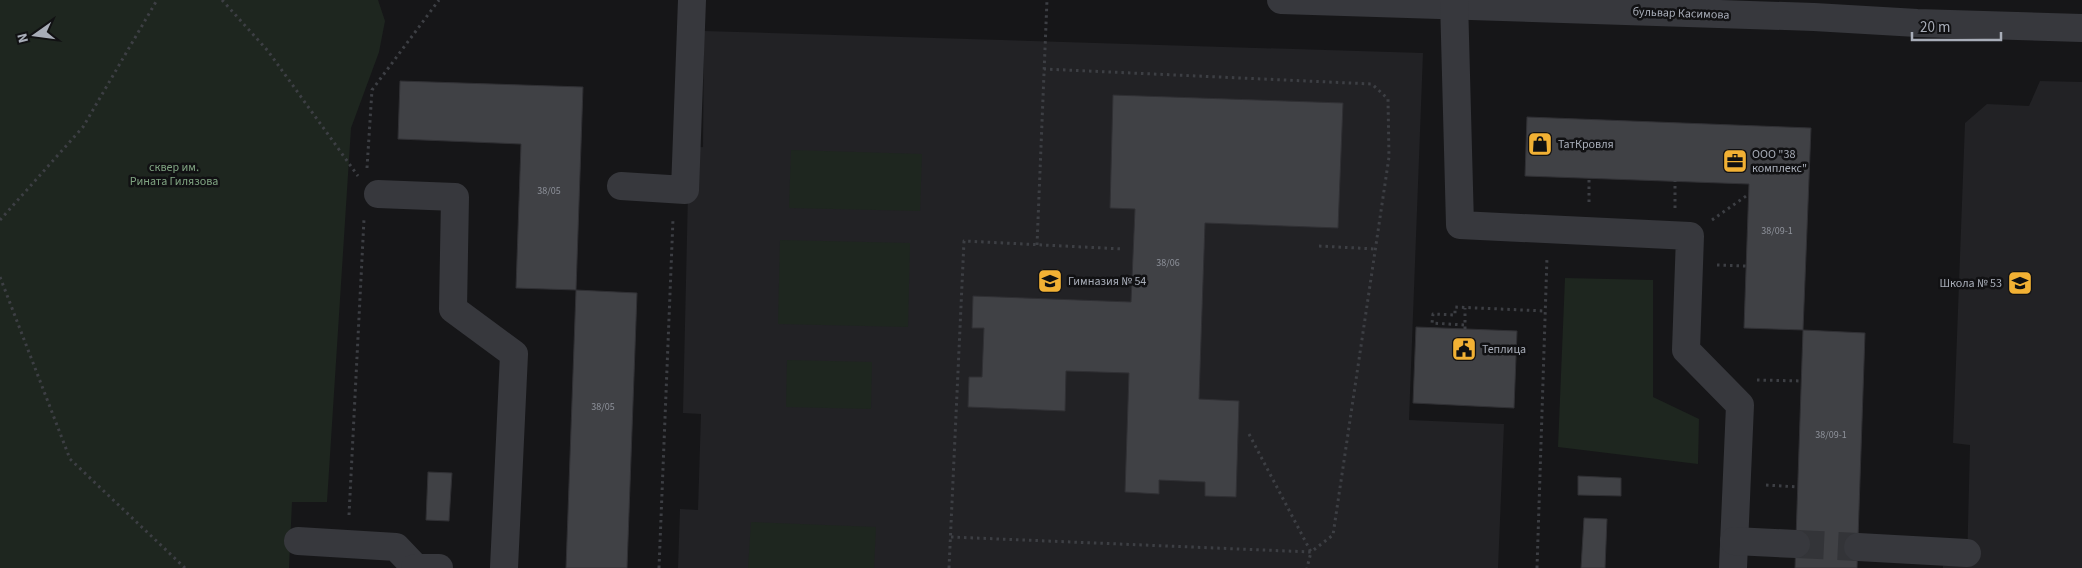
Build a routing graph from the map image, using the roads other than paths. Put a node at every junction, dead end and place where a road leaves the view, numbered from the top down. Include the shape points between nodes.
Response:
1 (692, 0) edge
2 (1281, 0) edge
3 (1454, 3) edge
4 (1814, 8) edge
5 (2082, 28) edge
6 (368, 184) road end
7 (621, 186) dead end
8 (298, 541) dead end
9 (1734, 541) junction
10 (1796, 544) tunnel mouth
11 (1858, 548) tunnel mouth
12 (1967, 553) dead end
13 (416, 568) edge
14 (439, 568) edge
15 (504, 568) edge
16 (1733, 568) edge

1 - 7 street via 685,190
2 - 3 street, бульвар Касимова
3 - 4 street, бульвар Касимова
3 - 9 street via 1460,225 1690,236 1686,350 1740,405
4 - 5 street, бульвар Касимова via 1917,23
6 - 15 street via 455,197 453,308 514,354
8 - 13 street via 396,547
9 - 10 street
9 - 16 street
11 - 12 street
13 - 14 street

